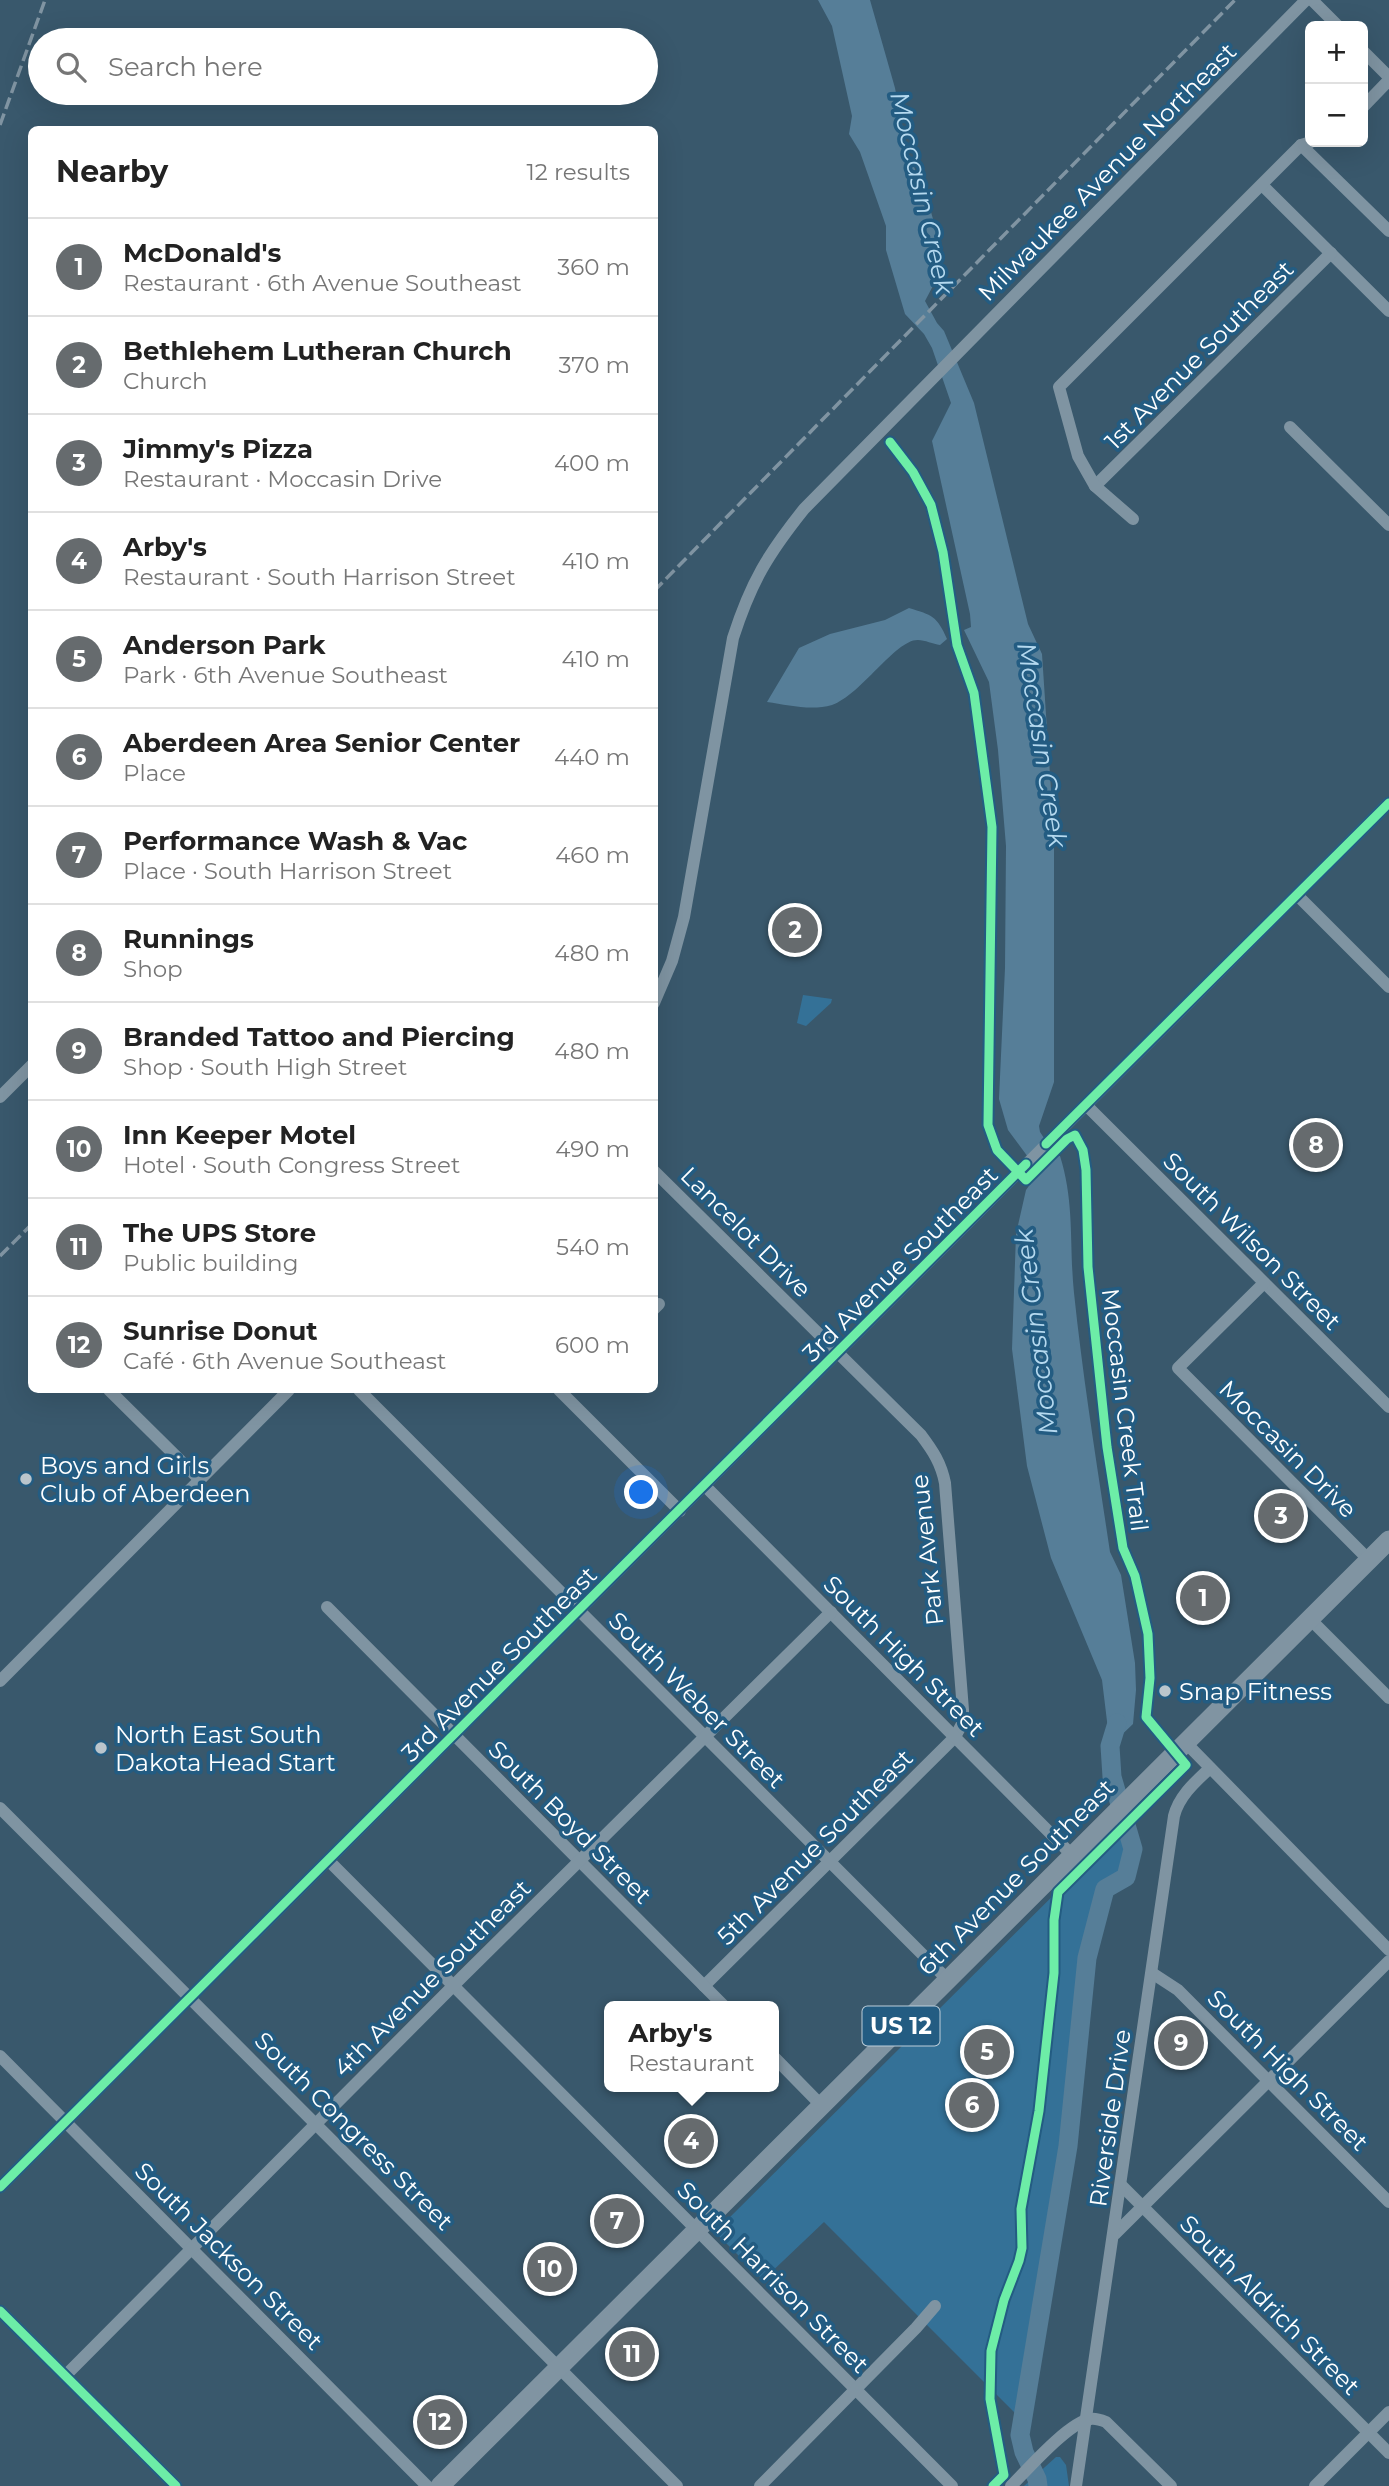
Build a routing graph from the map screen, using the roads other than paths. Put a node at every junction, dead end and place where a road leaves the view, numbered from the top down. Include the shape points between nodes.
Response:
1 (1306, 0) edge
2 (1312, 0) edge
3 (1333, 21) edge
4 (1368, 55) edge
5 (1387, 71) edge
6 (1368, 100) edge
7 (1305, 145) edge
8 (1309, 147) edge
9 (1262, 185) junction
10 (1389, 231) edge
11 (1331, 253) junction
12 (1389, 311) edge
13 (1290, 427) dead end
14 (1095, 486) junction
15 (1133, 519) dead end
16 (1389, 526) edge
17 (1389, 803) edge
18 (1297, 895) junction
19 (1389, 987) edge
20 (658, 992) edge
21 (28, 1069) edge
22 (0, 1097) edge
23 (1086, 1105) junction
24 (658, 1175) edge
25 (1264, 1283) junction
26 (838, 1353) junction
27 (111, 1393) edge
28 (286, 1393) edge
29 (362, 1393) edge
30 (567, 1393) edge
31 (1389, 1406) edge
32 (199, 1479) junction
33 (705, 1486) junction
34 (680, 1511) junction
35 (1389, 1540) edge
36 (1368, 1560) junction
37 (327, 1607) dead end
38 (579, 1611) junction
39 (831, 1612) junction
40 (1310, 1619) junction
41 (0, 1681) edge
42 (1389, 1698) edge
43 (454, 1735) junction
44 (705, 1737) junction
45 (955, 1737) junction
46 (1186, 1743) junction
47 (1210, 1768) junction
48 (0, 1808) edge
49 (1072, 1855) junction
50 (328, 1860) junction
51 (579, 1860) junction
52 (830, 1862) junction
53 (1389, 1950) edge
54 (1389, 1961) edge
55 (1152, 1973) junction
56 (948, 1980) junction
57 (453, 1986) junction
58 (704, 1986) junction
59 (190, 1997) junction
60 (719, 2001) edge
61 (0, 2056) edge
62 (779, 2062) edge
63 (1269, 2081) junction
64 (821, 2105) junction
65 (65, 2122) junction
66 (316, 2124) junction
67 (1122, 2186) junction
68 (0, 2187) edge
69 (1389, 2202) edge
70 (1142, 2206) junction
71 (697, 2230) junction
72 (1115, 2234) junction
73 (191, 2247) junction
74 (934, 2306) dead end
75 (0, 2311) edge
76 (560, 2367) junction
77 (65, 2376) junction
78 (856, 2389) junction
79 (1389, 2412) edge
80 (1084, 2421) junction
81 (1368, 2432) junction
82 (1389, 2453) edge
83 (1013, 2484) edge
84 (176, 2486) edge
85 (438, 2486) edge
86 (677, 2486) edge
87 (760, 2486) edge
88 (952, 2486) edge
89 (1076, 2486) edge
90 (1171, 2486) edge
91 (1315, 2486) edge

1 - 20 street, Milwaukee Avenue Northeast via 804,509 770,552 745,599 727,664 684,917
2 - 3 street
4 - 5 street
5 - 6 street
7 - 9 street
8 - 10 street
9 - 11 street
9 - 14 street via 1059,387 1078,456
11 - 12 street
11 - 14 street, 1st Avenue Southeast
13 - 16 street
14 - 15 street
17 - 18 street, 3rd Avenue Southeast
18 - 19 street
18 - 23 street, 3rd Avenue Southeast
21 - 22 street
23 - 25 street, South Wilson Street
23 - 26 street, 3rd Avenue Southeast
24 - 26 street, Lancelot Drive
25 - 31 street, South Wilson Street
25 - 36 street, Moccasin Drive via 1178,1368
26 - 33 street, 3rd Avenue Southeast
26 - 45 street, Park Avenue via 920,1436 942,1469 963,1710
27 - 32 street
28 - 32 street
29 - 38 street, South Weber Street
30 - 34 street
32 - 41 street
33 - 34 street, 3rd Avenue Southeast
33 - 39 street, South High Street
34 - 38 street, 3rd Avenue Southeast
35 - 36 highway, 6th Avenue Southeast / US 12
36 - 40 highway, 6th Avenue Southeast / US 12
37 - 43 street, South Boyd Street
38 - 43 street, 3rd Avenue Southeast
38 - 44 street, South Weber Street
39 - 44 street, 4th Avenue Southeast
39 - 45 street, South High Street
40 - 42 street
40 - 46 highway, 6th Avenue Southeast / US 12
43 - 50 street, 3rd Avenue Southeast
43 - 51 street, South Boyd Street
44 - 51 street, 4th Avenue Southeast
44 - 52 street, South Weber Street
45 - 49 street, South High Street
45 - 52 street, 5th Avenue Southeast
46 - 47 street
46 - 49 highway, 6th Avenue Southeast / US 12
47 - 53 street
47 - 55 street, Riverside Drive via 1177,1805
48 - 59 street, South Congress Street
49 - 56 highway, 6th Avenue Southeast / US 12
50 - 57 street, South Harrison Street
50 - 59 street, 3rd Avenue Southeast
51 - 57 street, 4th Avenue Southeast
51 - 58 street, South Boyd Street
52 - 56 street, South Weber Street
52 - 58 street, 5th Avenue Southeast
54 - 63 street
55 - 63 street, South High Street via 1178,1990
55 - 67 street, Riverside Drive
56 - 64 highway, 6th Avenue Southeast / US 12
57 - 66 street, 4th Avenue Southeast
57 - 71 street, South Harrison Street
58 - 60 street, South Boyd Street
59 - 65 street, 3rd Avenue Southeast
59 - 66 street, South Congress Street
61 - 65 street, South Jackson Street
62 - 64 street
63 - 69 street, South High Street
63 - 70 street
64 - 71 highway, 6th Avenue Southeast / US 12
65 - 68 street, 3rd Avenue Southeast
65 - 73 street, South Jackson Street
66 - 73 street, 4th Avenue Southeast
66 - 76 street, South Congress Street
67 - 70 street, South Aldrich Street
67 - 72 street, Riverside Drive
70 - 72 street
70 - 81 street, South Aldrich Street
71 - 76 highway, 6th Avenue Southeast / US 12
71 - 78 street, South Harrison Street
72 - 80 street, Riverside Drive
73 - 77 street, 4th Avenue Southeast
73 - 85 street, South Jackson Street
74 - 78 street
75 - 77 street
76 - 85 highway, 6th Avenue Southeast / US 12
76 - 86 street, South Congress Street
77 - 84 street
78 - 87 street
78 - 88 street, South Harrison Street
79 - 81 street
80 - 83 street
80 - 89 street, Riverside Drive
80 - 90 street via 1106,2422
81 - 82 street, South Aldrich Street
81 - 91 street

